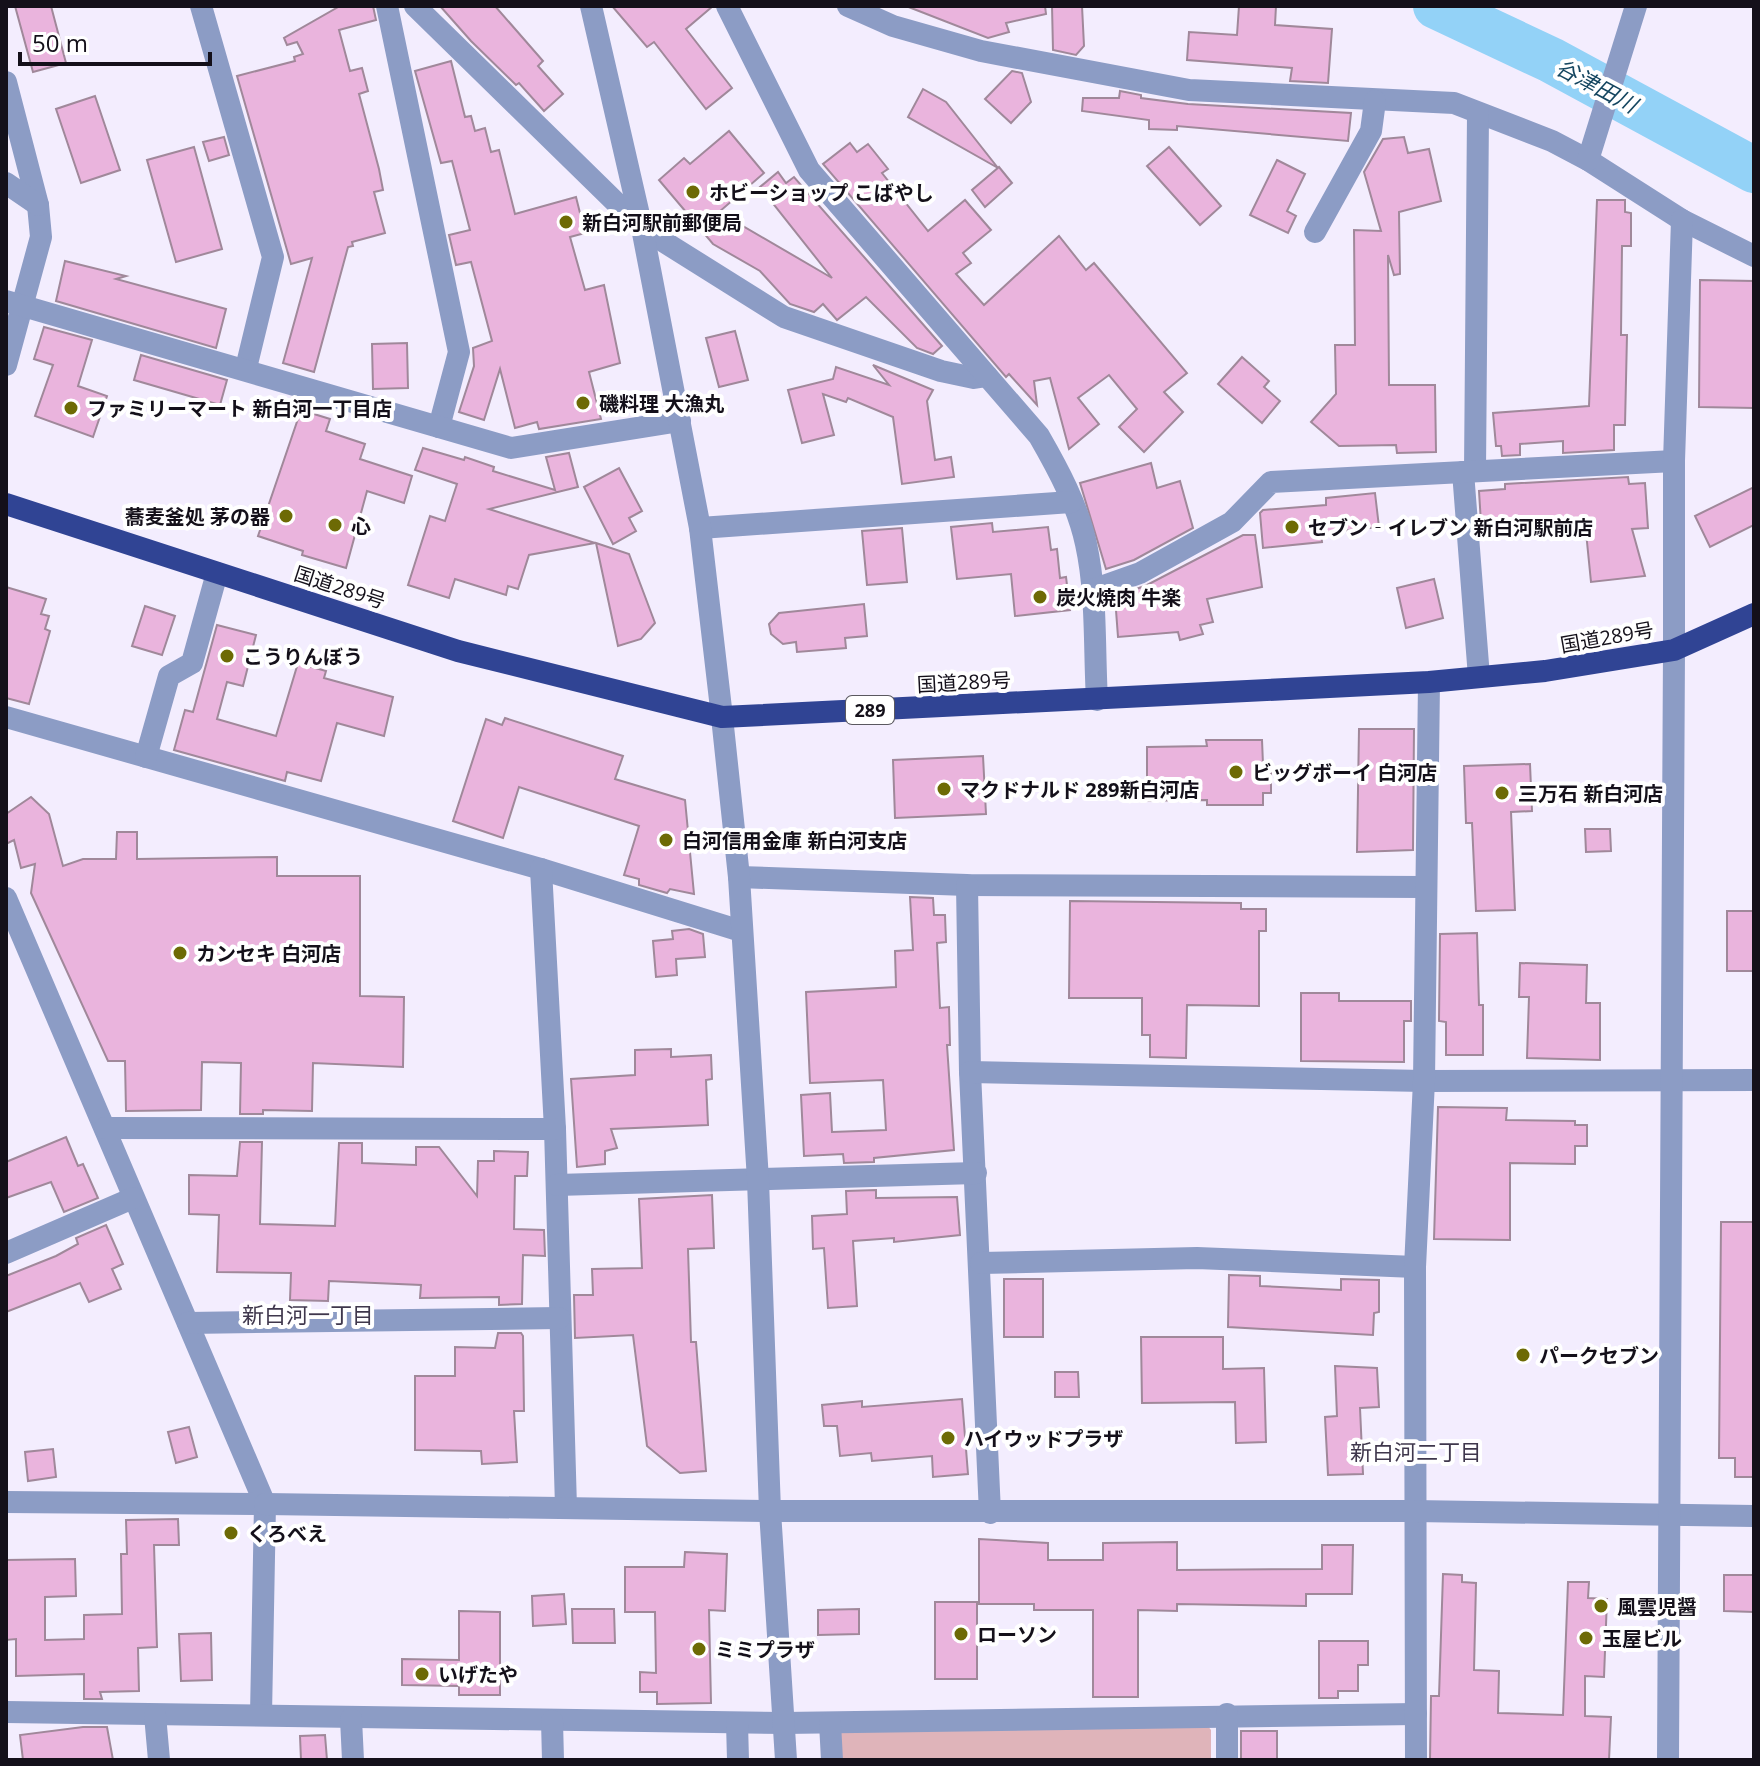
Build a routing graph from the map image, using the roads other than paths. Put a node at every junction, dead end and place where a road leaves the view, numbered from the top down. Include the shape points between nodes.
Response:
1 (201, 6) edge
2 (387, 6) edge
3 (415, 6) edge
4 (591, 6) edge
5 (727, 6) edge
6 (848, 6) edge
7 (1636, 6) edge
8 (6, 82) edge
9 (1375, 101) junction
10 (1478, 114) junction
11 (1588, 160) junction
12 (6, 183) edge
13 (38, 205) junction
14 (1682, 220) junction
15 (642, 228) junction
16 (1315, 232) dead end
17 (1754, 256) edge
18 (15, 304) edge
19 (6, 365) edge
20 (246, 368) junction
21 (987, 376) junction
22 (680, 421) junction
23 (439, 427) junction
24 (1674, 461) junction
25 (1469, 472) junction
26 (1071, 502) junction
27 (6, 504) edge
28 (700, 528) junction
29 (217, 573) junction
30 (1092, 590) junction
31 (1754, 614) edge
32 (1674, 650) junction
33 (1479, 677) junction
34 (1429, 682) junction
35 (1097, 700) junction
36 (6, 717) edge
37 (722, 717) junction
38 (146, 757) junction
39 (541, 869) junction
40 (739, 877) junction
41 (967, 885) junction
42 (1423, 887) junction
43 (6, 898) edge
44 (741, 931) junction
45 (970, 1072) junction
46 (1673, 1079) junction
47 (1754, 1080) edge
48 (1424, 1081) junction
49 (105, 1128) junction
50 (555, 1129) junction
51 (976, 1173) junction
52 (758, 1180) junction
53 (557, 1185) junction
54 (133, 1198) junction
55 (6, 1253) edge
56 (981, 1263) junction
57 (1415, 1267) junction
58 (559, 1318) junction
59 (188, 1323) junction
60 (6, 1502) edge
61 (265, 1504) junction
62 (566, 1507) junction
63 (770, 1511) junction
64 (1414, 1511) junction
65 (990, 1513) junction
66 (1672, 1516) junction
67 (1754, 1516) edge
68 (6, 1712) edge
69 (1227, 1714) junction
70 (1416, 1714) junction
71 (155, 1715) junction
72 (261, 1715) junction
73 (351, 1719) junction
74 (552, 1721) junction
75 (737, 1723) junction
76 (784, 1723) junction
77 (830, 1723) junction
78 (159, 1760) edge
79 (353, 1760) edge
80 (553, 1760) edge
81 (738, 1760) edge
82 (786, 1760) edge
83 (832, 1760) edge
84 (1227, 1760) edge
85 (1416, 1760) edge
86 (1668, 1760) edge

1 - 20 street via 273,257
2 - 23 street via 459,352
3 - 15 street
4 - 15 street
5 - 21 street via 809,170
6 - 9 street via 893,26 981,51 1087,72 1189,90
7 - 11 street
8 - 13 street
9 - 10 street via 1454,103
9 - 16 street via 1371,131
10 - 11 street
10 - 25 street
11 - 14 street
12 - 13 street
13 - 18 street via 41,237
14 - 17 street
14 - 24 street
15 - 21 street via 784,317 941,371
15 - 22 street
18 - 19 street
18 - 20 street
20 - 23 street
21 - 26 street via 1039,436
22 - 23 street via 511,448
22 - 28 street
24 - 25 street
24 - 32 street
25 - 30 street via 1271,482 1232,522 1140,573
25 - 33 street
26 - 28 street
26 - 30 street via 1086,542
27 - 29 highway, 国道289号 / 289
28 - 37 street
29 - 37 highway, 国道289号 / 289 via 458,651
29 - 38 street via 192,663 169,676
30 - 35 street
31 - 32 highway, 国道289号 / 289
32 - 33 highway, 国道289号 / 289
32 - 46 street
33 - 34 highway, 国道289号 / 289
34 - 35 highway, 国道289号 / 289
34 - 42 street
35 - 37 highway, 国道289号 / 289
36 - 38 street
37 - 40 street
38 - 39 street
39 - 44 street
39 - 50 street
40 - 41 street
40 - 44 street
41 - 42 street
41 - 45 street
42 - 48 street
43 - 49 street
44 - 52 street
45 - 48 street
45 - 51 street
46 - 47 street
46 - 48 street
46 - 66 street
48 - 57 street
49 - 50 street
49 - 54 street
50 - 53 street
51 - 52 street
51 - 56 street
52 - 53 street
52 - 63 street
53 - 58 street
54 - 55 street
54 - 59 street
56 - 57 street via 1197,1258
56 - 65 street
57 - 64 street
58 - 59 street
58 - 62 street
59 - 61 street
60 - 61 street
61 - 62 street
61 - 72 street
62 - 63 street
63 - 65 street
63 - 76 street
64 - 65 street
64 - 66 street
64 - 70 street
66 - 67 street
66 - 86 street
68 - 71 street
69 - 70 street
69 - 77 street
69 - 84 street
70 - 85 street
71 - 72 street
71 - 78 street
72 - 73 street
73 - 74 street
73 - 79 street
74 - 75 street
74 - 80 street
75 - 76 street
75 - 81 street
76 - 77 street
76 - 82 street
77 - 83 street

